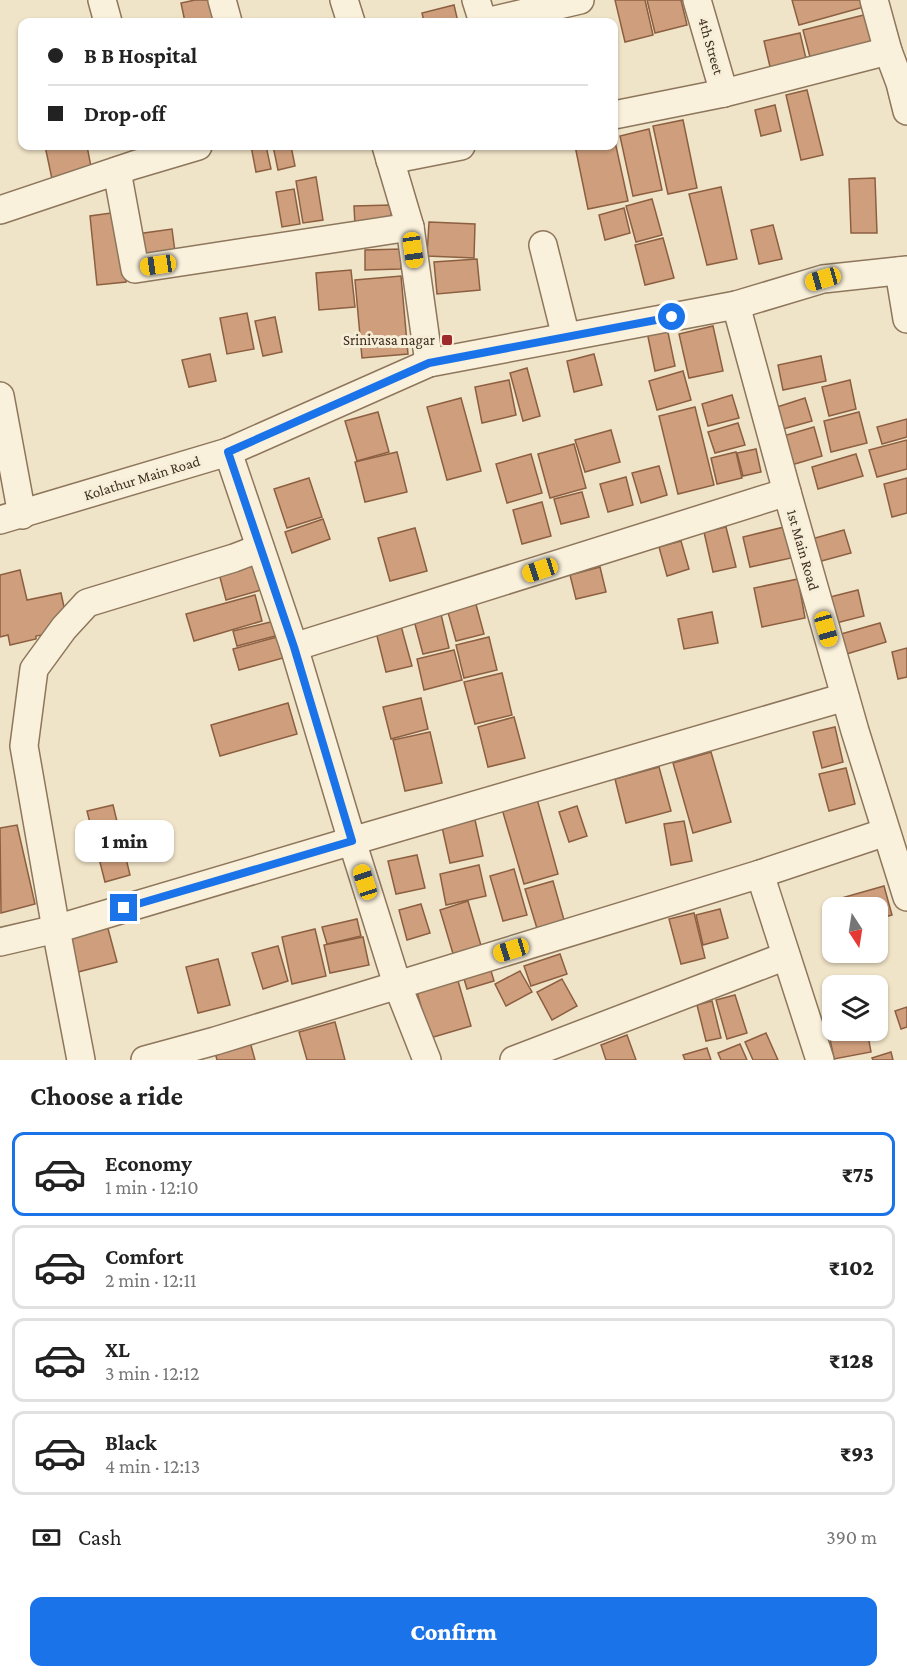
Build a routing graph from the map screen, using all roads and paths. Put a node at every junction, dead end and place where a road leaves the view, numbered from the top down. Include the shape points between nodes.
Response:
1 (102, 0) edge
2 (222, 0) edge
3 (344, 0) edge
4 (476, 0) edge
5 (580, 0) edge
6 (697, 0) edge
7 (874, 0) edge
8 (107, 18) edge
9 (227, 18) edge
10 (350, 18) edge
11 (483, 18) edge
12 (501, 18) edge
13 (888, 51) junction
14 (904, 82) edge
15 (724, 93) junction
16 (907, 111) edge
17 (618, 114) edge
18 (170, 150) edge
19 (419, 150) edge
20 (388, 153) edge
21 (141, 154) edge
22 (117, 171) junction
23 (0, 210) edge
24 (410, 227) junction
25 (543, 245) dead end
26 (903, 270) edge
27 (736, 305) junction
28 (907, 319) edge
29 (566, 337) junction
30 (429, 363) junction
31 (0, 396) edge
32 (228, 452) junction
33 (787, 492) junction
34 (11, 518) edge
35 (260, 548) junction
36 (294, 647) junction
37 (845, 697) junction
38 (886, 832) junction
39 (352, 841) junction
40 (759, 874) junction
41 (907, 897) edge
42 (56, 929) junction
43 (0, 942) edge
44 (786, 956) junction
45 (397, 984) junction
46 (81, 1060) edge
47 (145, 1060) edge
48 (427, 1060) edge
49 (514, 1060) edge
50 (820, 1060) edge

1 - 8 street
2 - 9 street
3 - 10 street
4 - 11 street
5 - 12 street
6 - 15 street, 4th Street
7 - 13 street
13 - 14 street
13 - 15 street
14 - 16 street
15 - 17 street
18 - 21 street
19 - 20 street
20 - 24 street
21 - 22 street
22 - 23 street
22 - 24 street via 135,268
24 - 30 street
25 - 29 street
26 - 27 street, Kolathur Main Road via 823,279
26 - 28 street
27 - 29 street, Kolathur Main Road
27 - 33 street, 1st Main Road
29 - 30 street, Kolathur Main Road
30 - 32 street, Kolathur Main Road
31 - 34 street
32 - 34 street, Kolathur Main Road
32 - 35 street
33 - 36 street
33 - 37 street, 1st Main Road
35 - 36 street
35 - 42 street via 87,603 34,669 24,746
36 - 39 street
37 - 38 street, 1st Main Road
37 - 39 street
38 - 40 street
38 - 41 street, 1st Main Road
39 - 42 street
39 - 45 street
40 - 44 street
40 - 45 street
42 - 43 street
42 - 46 street
44 - 49 street
44 - 50 street
45 - 47 street
45 - 48 street

